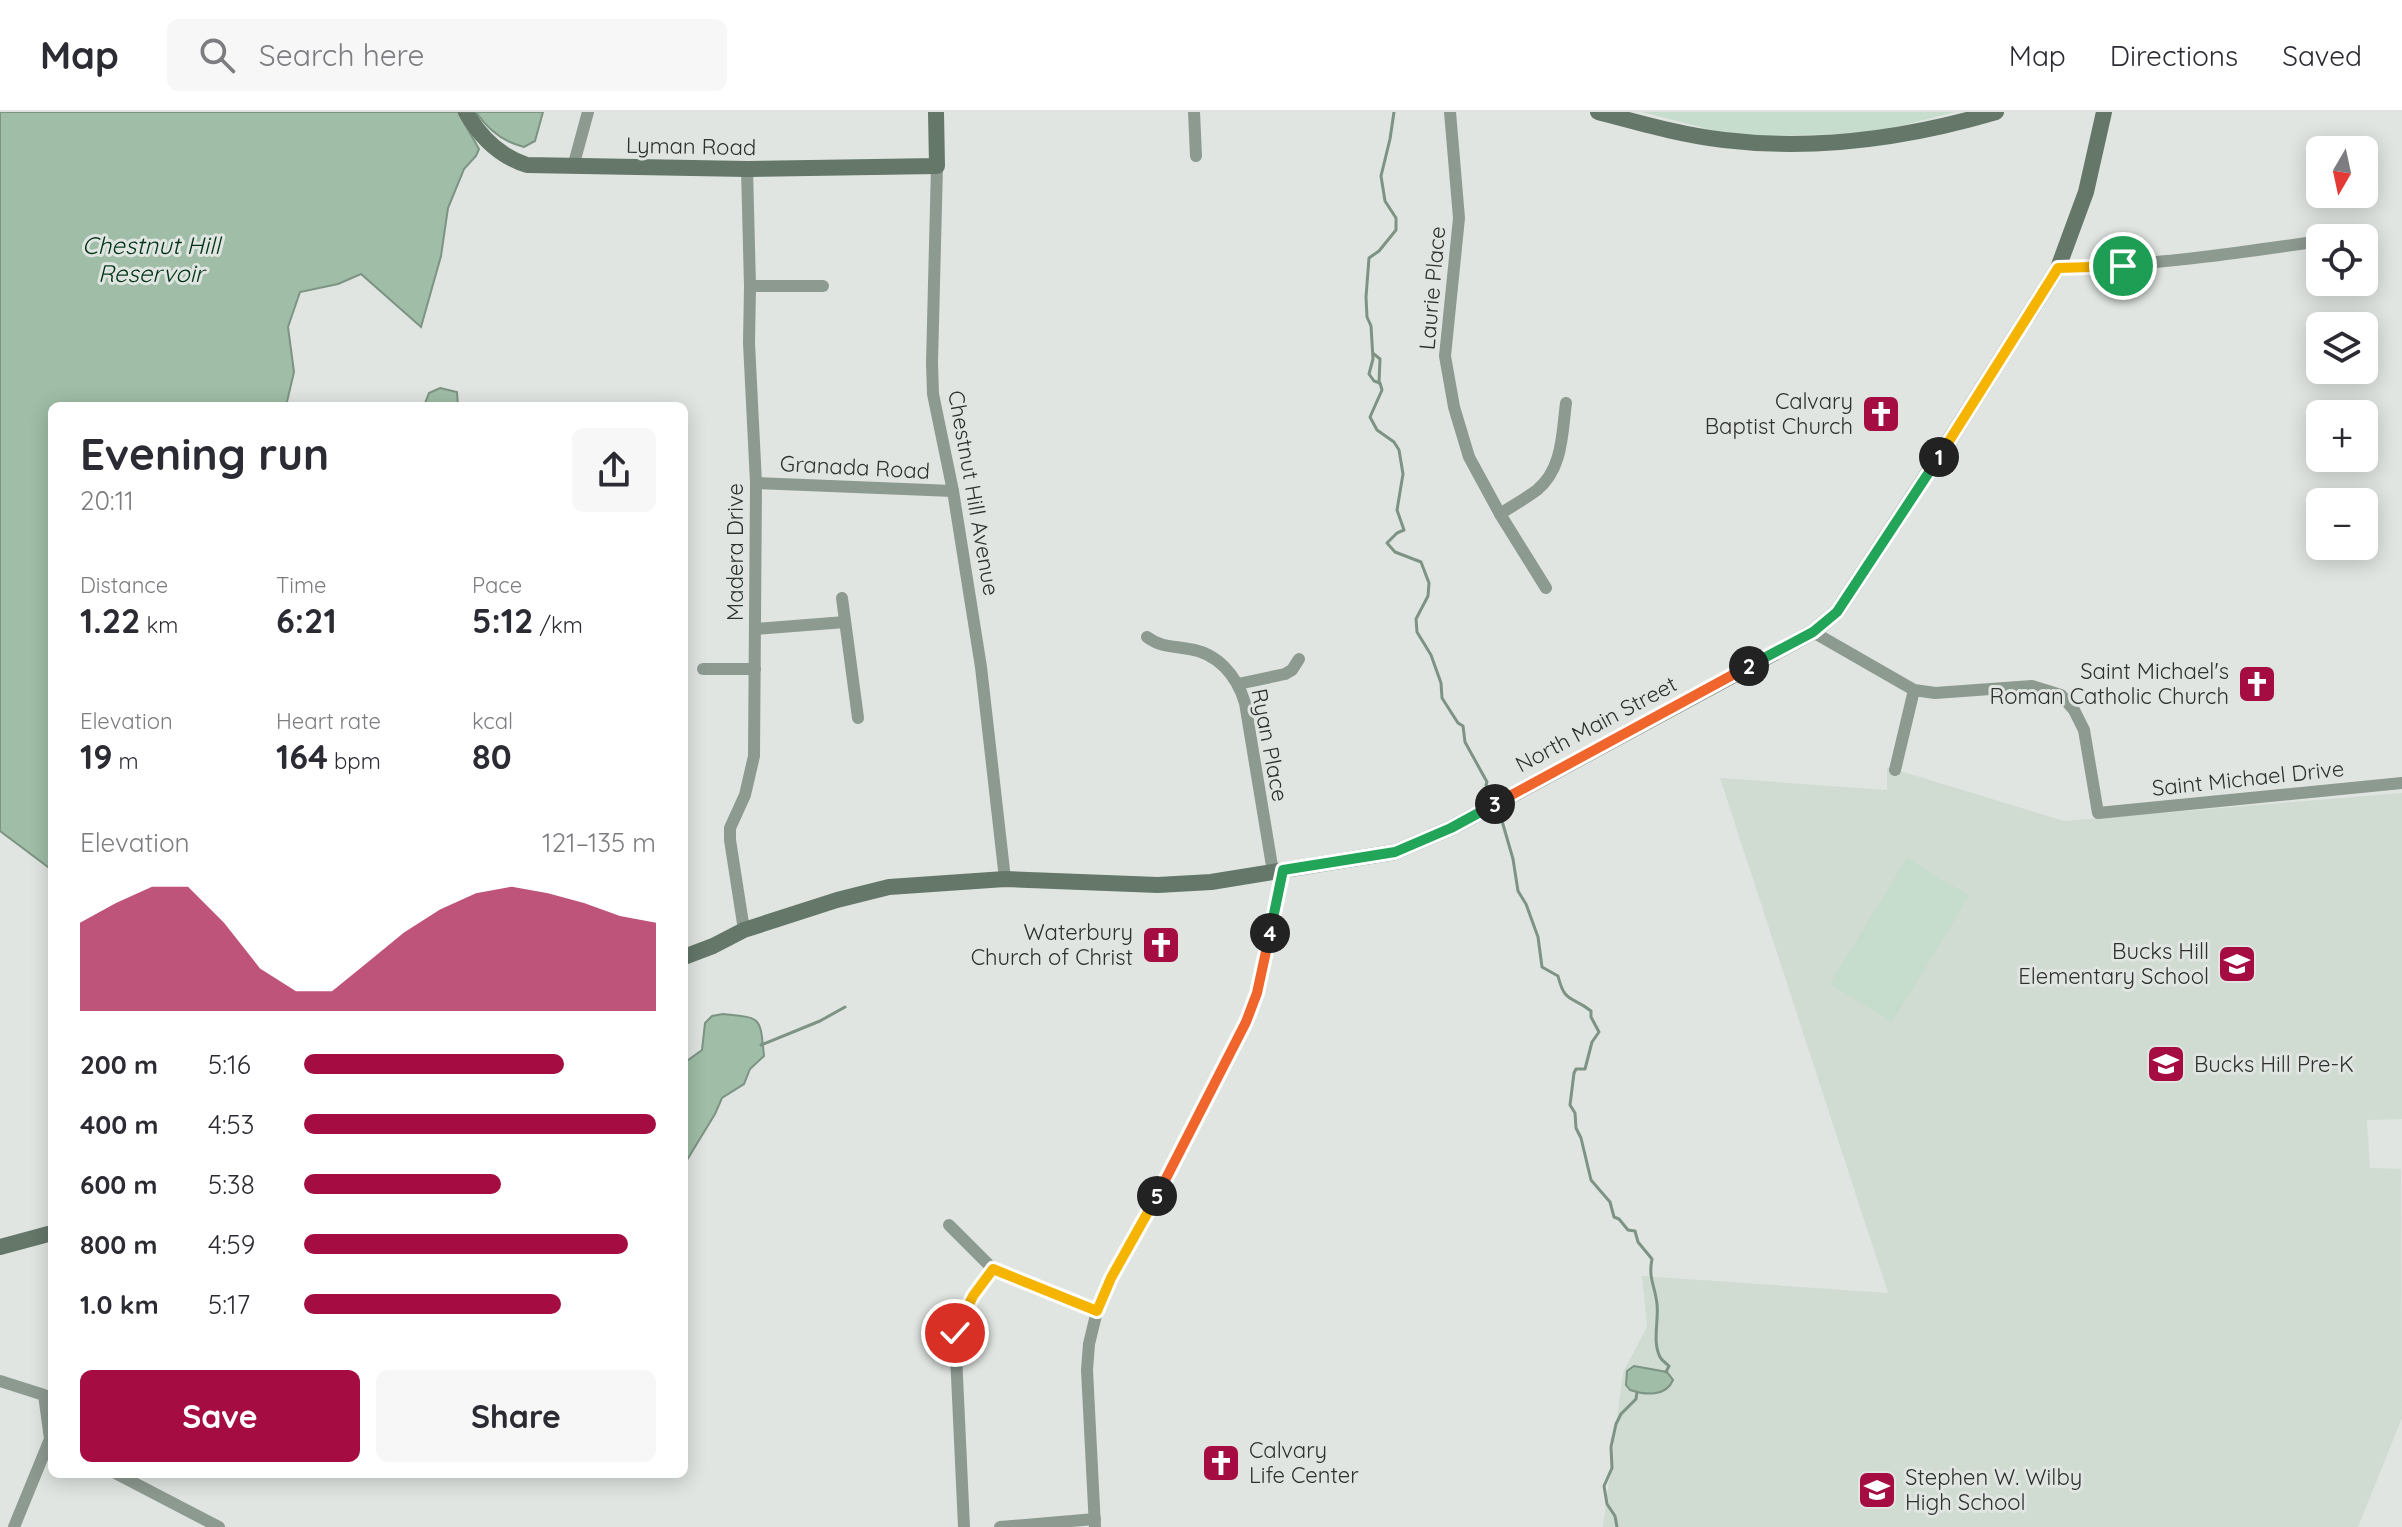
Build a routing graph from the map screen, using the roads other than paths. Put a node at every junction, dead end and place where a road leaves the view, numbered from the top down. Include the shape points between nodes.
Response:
1 (466, 112) edge
2 (588, 112) edge
3 (936, 112) edge
4 (1194, 112) edge
5 (1450, 112) edge
6 (1598, 112) edge
7 (1996, 112) edge
8 (2104, 112) edge
9 (1196, 156) dead end
10 (937, 166) junction
11 (573, 167) junction
12 (747, 169) junction
13 (2306, 243) edge
14 (2058, 268) junction
15 (750, 286) junction
16 (823, 286) dead end
17 (1566, 403) dead end
18 (756, 483) junction
19 (953, 491) junction
20 (1500, 514) junction
21 (1546, 588) dead end
22 (842, 598) dead end
23 (845, 622) junction
24 (755, 629) junction
25 (1813, 632) junction
26 (1147, 637) dead end
27 (1299, 659) dead end
28 (703, 669) dead end
29 (755, 669) junction
30 (1238, 684) junction
31 (1914, 690) junction
32 (858, 718) dead end
33 (1895, 770) dead end
34 (2402, 783) edge
35 (1278, 871) junction
36 (1005, 879) junction
37 (744, 930) junction
38 (688, 955) edge
39 (949, 1225) dead end
40 (48, 1234) edge
41 (0, 1247) edge
42 (993, 1269) junction
43 (1097, 1311) junction
44 (0, 1381) edge
45 (48, 1421) edge
46 (48, 1447) edge
47 (125, 1478) edge
48 (1095, 1523) edge
49 (14, 1527) edge
50 (219, 1527) edge
51 (964, 1527) edge
52 (1000, 1527) edge

1 - 11 main road, Lyman Road via 498,152 539,166
2 - 11 street
3 - 10 main road, Chestnut Hill Avenue
4 - 9 street
5 - 20 street, Laurie Place via 1459,218 1445,356 1469,457
6 - 7 main road via 1724,140 1803,145 1945,127
8 - 14 main road, North Main Street via 2086,192
10 - 12 main road, Lyman Road
10 - 19 street, Chestnut Hill Avenue via 932,379
11 - 12 main road, Lyman Road
12 - 15 street, Madera Drive
13 - 14 street via 2138,265
14 - 25 main road, North Main Street via 1837,612
15 - 16 street
15 - 18 street, Madera Drive
17 - 20 street via 1560,453 1552,472 1539,489
18 - 19 street, Granada Road
18 - 24 street, Madera Drive
19 - 36 street, Chestnut Hill Avenue via 981,667
20 - 21 street, Laurie Place
22 - 23 street
23 - 24 street
23 - 32 street
24 - 29 street, Madera Drive
25 - 31 street
25 - 35 main road, North Main Street via 1451,828 1395,852
26 - 30 street, Ryan Place via 1205,653
27 - 30 street via 1285,674
28 - 29 street
29 - 37 street, Madera Drive via 754,756 730,828
30 - 35 street, Ryan Place
31 - 33 street
31 - 34 street, Saint Michael Drive via 2032,686 2061,695 2084,730 2098,813
35 - 36 main road, North Main Street via 1158,885
35 - 43 street via 1263,968 1246,1022
36 - 37 main road, North Main Street via 889,887
37 - 38 main road, North Main Street
39 - 42 street
40 - 41 main road
42 - 43 street
42 - 51 street via 955,1333
43 - 48 street via 1087,1370
44 - 45 street via 44,1395
46 - 49 street
47 - 50 street
48 - 52 street

